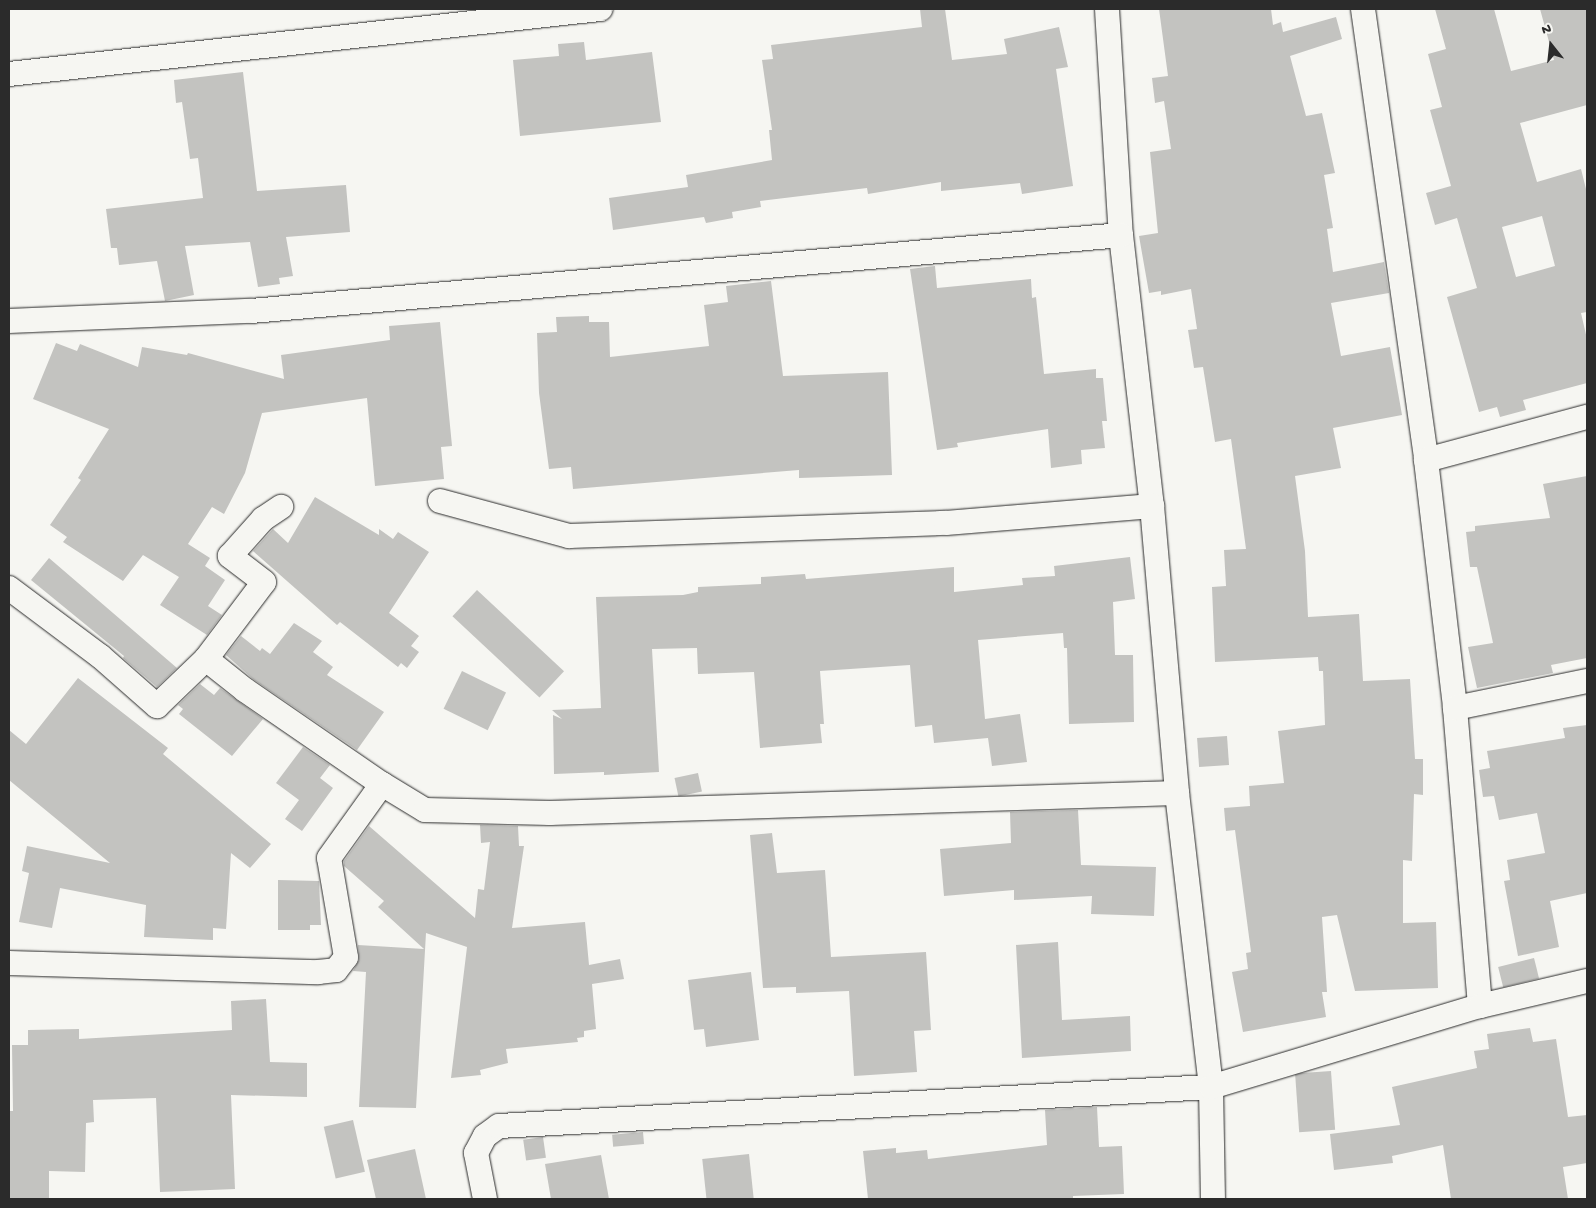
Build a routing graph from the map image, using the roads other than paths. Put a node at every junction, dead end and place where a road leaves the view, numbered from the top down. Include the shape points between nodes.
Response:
1 (600, 9) edge
2 (1107, 9) edge
3 (1364, 9) edge
4 (9, 74) edge
5 (1121, 235) junction
6 (9, 321) edge
7 (1587, 417) edge
8 (1426, 460) junction
9 (440, 501) dead end
10 (1152, 506) junction
11 (281, 507) dead end
12 (9, 588) edge
13 (206, 659) junction
14 (1587, 681) edge
15 (1455, 708) junction
16 (382, 784) junction
17 (1177, 793) junction
18 (9, 963) edge
19 (1587, 981) edge
20 (1480, 1006) junction
21 (1211, 1087) junction
22 (486, 1199) edge
23 (1213, 1199) edge

1 - 4 street
2 - 5 street
3 - 8 street
5 - 6 street via 251,310
5 - 10 street
7 - 8 street
8 - 15 street
9 - 10 street via 569,536 946,523
10 - 17 street
11 - 13 street via 264,519 230,556 264,582
12 - 13 street via 100,656 157,706
13 - 16 street via 245,690
14 - 15 street
15 - 20 street
16 - 17 street via 425,810 474,813
16 - 18 street via 329,858 346,957 336,970
17 - 21 street
19 - 20 street
20 - 21 street
21 - 22 street via 499,1126 484,1136 476,1153
21 - 23 street

